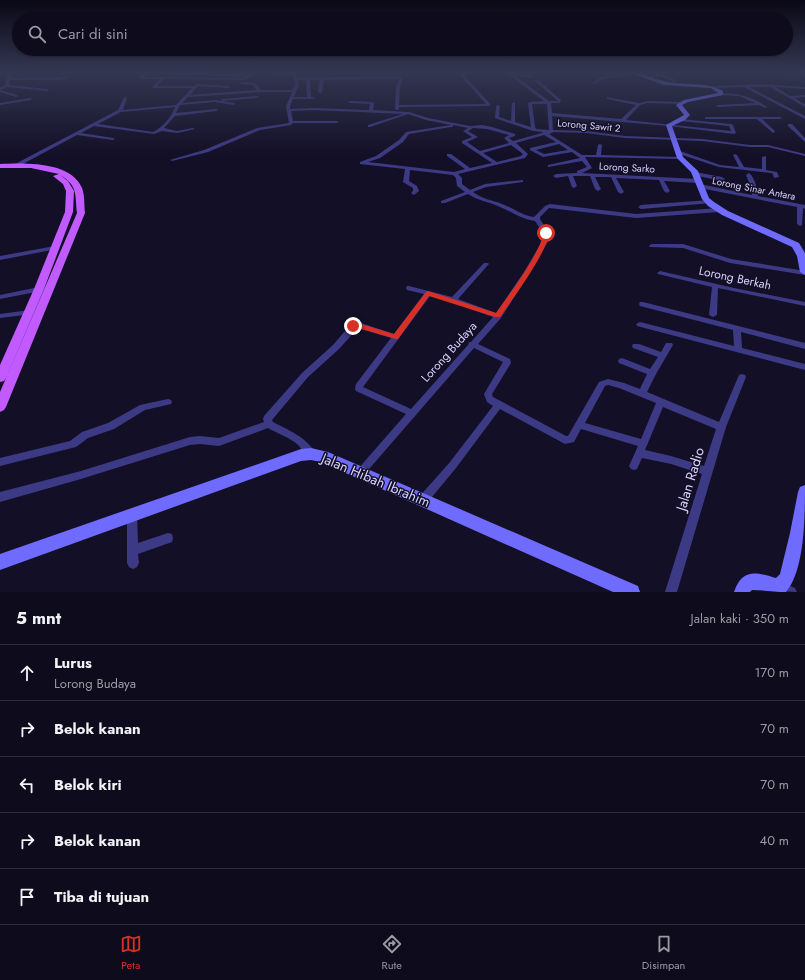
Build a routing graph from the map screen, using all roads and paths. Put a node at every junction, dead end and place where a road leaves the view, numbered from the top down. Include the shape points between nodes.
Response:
1 (30, 100) dead end
2 (124, 100) edge
3 (183, 100) edge
4 (229, 100) edge
5 (291, 100) edge
6 (397, 100) edge
7 (485, 100) edge
8 (545, 100) edge
9 (557, 100) edge
10 (616, 100) edge
11 (697, 100) edge
12 (733, 100) edge
13 (751, 100) edge
14 (772, 100) edge
15 (794, 100) edge
16 (215, 101) junction
17 (350, 102) dead end
18 (548, 102) junction
19 (514, 103) dead end
20 (681, 103) junction
21 (0, 104) edge
22 (233, 104) dead end
23 (639, 104) junction
24 (760, 104) junction
25 (178, 105) junction
26 (743, 105) junction
27 (498, 106) dead end
28 (718, 106) dead end
29 (805, 106) edge
30 (765, 107) dead end
31 (397, 109) junction
32 (216, 110) dead end
33 (288, 110) junction
34 (371, 110) junction
35 (120, 111) junction
36 (408, 113) junction
37 (549, 114) junction
38 (173, 115) junction
39 (758, 118) junction
40 (780, 118) dead end
41 (805, 118) edge
42 (682, 119) junction
43 (623, 120) junction
44 (291, 122) junction
45 (337, 122) dead end
46 (514, 123) junction
47 (94, 125) junction
48 (458, 125) junction
49 (669, 125) junction
50 (790, 125) dead end
51 (370, 126) dead end
52 (471, 127) junction
53 (160, 129) junction
54 (193, 129) dead end
55 (535, 130) junction
56 (773, 132) dead end
57 (548, 133) junction
58 (734, 133) junction
59 (77, 134) junction
60 (113, 139) dead end
61 (674, 140) junction
62 (805, 141) edge
63 (512, 143) junction
64 (559, 143) junction
65 (734, 144) junction
66 (600, 145) dead end
67 (572, 151) junction
68 (481, 152) junction
69 (735, 154) dead end
70 (449, 155) dead end
71 (679, 155) junction
72 (805, 155) edge
73 (598, 156) junction
74 (764, 157) dead end
75 (582, 158) junction
76 (172, 160) dead end
77 (495, 163) junction
78 (17, 165) junction
79 (550, 166) dead end
80 (0, 167) edge
81 (408, 168) junction
82 (742, 168) junction
83 (468, 169) junction
84 (764, 170) junction
85 (456, 174) junction
86 (571, 174) junction
87 (592, 175) junction
88 (749, 175) dead end
89 (556, 176) dead end
90 (613, 176) junction
91 (776, 177) dead end
92 (660, 178) junction
93 (722, 179) dead end
94 (698, 180) junction
95 (521, 181) dead end
96 (574, 186) dead end
97 (598, 188) dead end
98 (667, 191) dead end
99 (468, 192) junction
100 (621, 192) dead end
101 (414, 193) dead end
102 (755, 197) junction
103 (444, 202) dead end
104 (710, 202) junction
105 (802, 206) edge
106 (641, 208) dead end
107 (719, 210) junction
108 (537, 219) junction
109 (800, 224) dead end
110 (652, 246) dead end
111 (55, 248) junction
112 (804, 256) edge
113 (0, 258) edge
114 (486, 264) dead end
115 (805, 272) edge
116 (660, 273) dead end
117 (715, 286) junction
118 (409, 288) dead end
119 (40, 289) junction
120 (428, 293) junction
121 (0, 297) edge
122 (453, 300) junction
123 (44, 303) junction
124 (643, 304) dead end
125 (805, 304) edge
126 (31, 308) junction
127 (713, 315) dead end
128 (0, 316) edge
129 (498, 316) junction
130 (640, 324) dead end
131 (737, 328) junction
132 (396, 337) junction
133 (472, 344) junction
134 (670, 345) dead end
135 (636, 346) dead end
136 (805, 346) edge
137 (738, 349) junction
138 (663, 356) junction
139 (622, 361) dead end
140 (805, 367) edge
141 (652, 373) junction
142 (742, 376) dead end
143 (0, 378) edge
144 (642, 394) junction
145 (168, 402) dead end
146 (661, 402) junction
147 (499, 404) junction
148 (0, 407) edge
149 (412, 413) junction
150 (269, 424) junction
151 (580, 425) junction
152 (721, 427) junction
153 (641, 449) junction
154 (311, 454) junction
155 (0, 462) edge
156 (634, 466) dead end
157 (707, 471) junction
158 (360, 473) junction
159 (805, 492) edge
160 (0, 497) edge
161 (422, 500) junction
162 (132, 514) junction
163 (168, 538) dead end
164 (134, 550) junction
165 (0, 562) edge
166 (134, 563) dead end
167 (785, 590) edge
168 (632, 592) edge
169 (671, 592) edge
170 (742, 592) edge

1 - 21 street
2 - 35 street
3 - 25 street
4 - 16 street
5 - 33 street
6 - 31 street
7 - 31 street via 489,105
8 - 18 street
9 - 18 street via 560,102
10 - 23 street
11 - 20 street
12 - 26 street
13 - 24 street
14 - 41 street
15 - 29 street
16 - 22 street
16 - 25 street
17 - 34 street via 372,103
18 - 37 street
18 - 55 street via 530,103
19 - 46 street
20 - 23 street
20 - 42 street via 679,105 687,115
23 - 43 street
24 - 26 street
24 - 30 street
25 - 35 street
25 - 38 street
26 - 28 street
27 - 46 street via 497,118
31 - 34 street
31 - 36 street
32 - 38 street
33 - 34 street
33 - 44 street
35 - 47 street
36 - 48 street
36 - 51 street
37 - 43 street
37 - 57 street
38 - 53 street
39 - 40 street
39 - 42 street
39 - 56 street
42 - 49 street
42 - 58 street via 731,125
43 - 49 street
44 - 45 street
44 - 76 street via 292,124 257,130 206,152
46 - 55 street
47 - 53 street via 150,133
47 - 59 street
48 - 52 street
48 - 81 street via 408,134 378,157 362,163
49 - 58 street
49 - 61 street
50 - 62 street
52 - 63 street via 479,126 506,132 513,136 506,138
52 - 68 street via 465,131 476,137 464,142
53 - 54 street via 177,132
55 - 57 street
57 - 61 street, Lorong Sawit 2
57 - 63 street
57 - 64 street
58 - 65 street
59 - 60 street
59 - 78 street
61 - 65 street, Lorong Sawit 2
61 - 71 street
63 - 68 street
63 - 77 street via 526,156
64 - 67 street
64 - 67 street via 532,150 543,156
65 - 72 street, Lorong Sawit 2 via 775,147
66 - 73 street
67 - 75 street
68 - 77 street
69 - 82 street
70 - 83 street
71 - 73 street
71 - 82 street via 716,165
71 - 94 street
73 - 75 street
74 - 84 street
75 - 79 street
75 - 86 street via 590,168
77 - 83 street
78 - 80 main road
78 - 123 main road via 66,174 74,180 78,188 81,213
80 - 111 main road via 41,172 59,177 66,183 70,190 69,212
81 - 85 street
81 - 101 street via 406,182 416,187
82 - 84 street
83 - 85 street
84 - 91 street via 774,173
85 - 99 street via 459,185
86 - 87 street, Lorong Sarko
86 - 89 street, Lorong Sarko
86 - 96 street
87 - 90 street, Lorong Sarko
87 - 97 street
88 - 102 street
90 - 92 street, Lorong Sarko
90 - 100 street
92 - 94 street, Lorong Sarko
92 - 98 street
93 - 94 street
94 - 102 street, Lorong Sinar Antara
94 - 104 street
95 - 99 street via 490,185
99 - 103 street
99 - 108 street via 528,218
102 - 105 street, Lorong Sinar Antara
104 - 106 street
104 - 107 street
105 - 109 street
107 - 108 street via 636,216 550,206 536,217
107 - 112 street via 792,243
108 - 129 street, Lorong Budaya via 547,238
110 - 115 street via 683,246 730,261
111 - 113 street
111 - 119 main road
112 - 115 street
114 - 122 street
116 - 117 street, Lorong Berkah
117 - 125 street, Lorong Berkah
117 - 127 street
118 - 120 street
119 - 121 street
119 - 126 main road
120 - 122 street
120 - 132 street
122 - 129 street
123 - 126 main road
123 - 148 main road
124 - 131 street
126 - 128 street
126 - 143 main road
129 - 133 street, Lorong Budaya
130 - 137 street
131 - 136 street
131 - 137 street
132 - 149 street via 359,387
132 - 150 street via 358,325 353,326 336,347 305,375 269,417
133 - 147 street via 507,361 488,394 492,402
133 - 149 street, Lorong Budaya
134 - 138 street
135 - 138 street
137 - 140 street
138 - 141 street
139 - 141 street
141 - 144 street
142 - 152 street, Jalan Radio
144 - 146 street
144 - 151 street via 615,383 602,384
145 - 155 street via 143,407 111,426 85,435 73,444
146 - 152 street
146 - 153 street
147 - 151 street via 565,440 571,439
147 - 161 street via 453,465
149 - 158 street, Lorong Budaya
150 - 154 street via 300,441
150 - 160 street via 219,442 190,441
151 - 153 street
152 - 157 street, Jalan Radio
153 - 156 street
153 - 157 street
154 - 158 street, Jalan Hibah Ibrahim via 323,456
154 - 162 street, Jalan Hibah Ibrahim via 301,455
157 - 169 street, Jalan Radio
158 - 161 street, Jalan Hibah Ibrahim
159 - 167 street
161 - 168 street, Jalan Hibah Ibrahim
162 - 164 street
162 - 165 street, Jalan Hibah Ibrahim
163 - 164 street
164 - 166 street
167 - 170 street via 754,581 747,582

